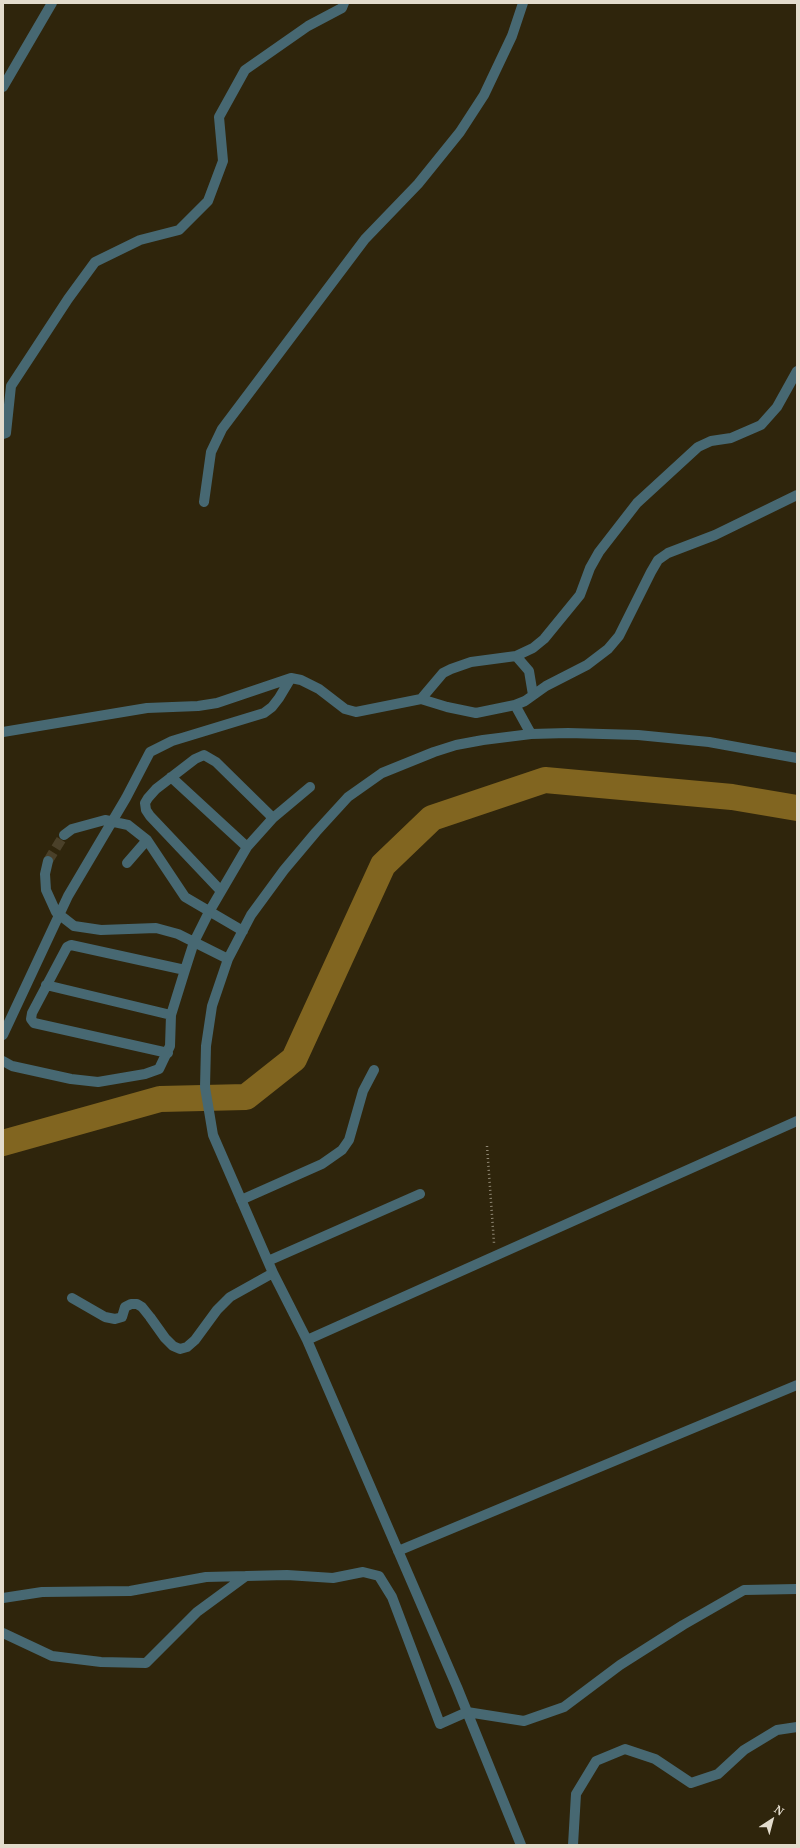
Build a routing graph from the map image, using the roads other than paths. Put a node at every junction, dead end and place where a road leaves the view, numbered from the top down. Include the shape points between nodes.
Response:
1 (52, 3) edge
2 (344, 3) edge
3 (523, 3) edge
4 (3, 87) edge
5 (797, 371) edge
6 (3, 434) edge
7 (797, 495) edge
8 (204, 502) dead end
9 (516, 656) junction
10 (291, 678) junction
11 (533, 695) junction
12 (421, 699) junction
13 (515, 705) junction
14 (3, 732) edge
15 (531, 734) junction
16 (797, 758) edge
17 (171, 777) junction
18 (310, 787) dead end
19 (273, 818) junction
20 (64, 835) tunnel mouth
21 (147, 840) junction
22 (247, 847) junction
23 (48, 861) tunnel mouth
24 (127, 864) dead end
25 (221, 891) junction
26 (209, 912) junction
27 (243, 931) junction
28 (194, 942) junction
29 (228, 959) junction
30 (185, 970) junction
31 (46, 984) junction
32 (171, 1015) junction
33 (3, 1035) edge
34 (168, 1052) junction
35 (3, 1061) edge
36 (374, 1070) dead end
37 (797, 1121) edge
38 (420, 1194) dead end
39 (241, 1200) junction
40 (268, 1260) junction
41 (273, 1273) junction
42 (72, 1298) dead end
43 (307, 1340) junction
44 (797, 1385) edge
45 (398, 1551) junction
46 (246, 1576) junction
47 (797, 1589) edge
48 (3, 1598) edge
49 (3, 1633) edge
50 (466, 1712) junction
51 (797, 1727) edge
52 (520, 1845) edge
53 (573, 1845) edge

1 - 4 street
2 - 6 street via 342,8 308,26 244,70 219,116 223,161 208,201 179,230 140,240 95,262 11,386 6,433
3 - 8 street via 512,36 484,95 460,132 418,184 364,240 222,429 211,452
5 - 9 street via 777,407 761,425 731,438 711,441 698,447 636,503 599,552 580,595 568,612 534,648
7 - 11 street via 715,536 668,553 658,560 619,636 608,649 587,665
9 - 11 street via 529,671
9 - 12 street via 471,662 443,673
10 - 12 street via 319,689 345,709 356,712
10 - 14 street via 217,703 147,708
10 - 33 street via 279,698 264,713 172,741 150,752 68,896
11 - 13 street
12 - 13 street via 476,713
13 - 15 street
15 - 16 street via 638,735 709,742
15 - 27 street via 456,745 382,773 348,797 316,832 284,870 251,915
17 - 19 street via 195,759 204,755 209,757
17 - 22 street
17 - 25 street via 148,798 146,810
18 - 19 street
19 - 22 street
20 - 21 street via 72,829 105,820 128,825
21 - 24 street
21 - 26 street via 185,897
22 - 25 street
23 - 28 street via 45,874 46,890 56,912 74,926 101,930 156,928
25 - 26 street
26 - 27 street
26 - 28 street
27 - 29 street
28 - 29 street
28 - 30 street
29 - 39 street via 212,1006 206,1046 205,1087 213,1134
30 - 31 street via 70,945
30 - 32 street
31 - 32 street
31 - 34 street via 32,1013 31,1019 34,1023
32 - 34 street
34 - 35 street via 159,1069 98,1082 12,1066
36 - 39 street via 363,1091 349,1140 342,1150 322,1164
37 - 43 street
38 - 40 street
39 - 40 street
40 - 41 street
41 - 42 street via 230,1297 195,1340 180,1349 165,1338 137,1304 125,1307 122,1317 115,1319 105,1317
41 - 43 street
43 - 45 street
44 - 45 street
45 - 50 street
46 - 48 street via 206,1577 130,1591 42,1592
46 - 49 street via 197,1612 146,1662 101,1662 52,1656
46 - 50 street via 333,1578 363,1572 379,1576 392,1597 440,1724
47 - 50 street via 744,1590 620,1665 564,1707 524,1720
50 - 52 street
51 - 53 street via 777,1730 744,1750 718,1774 691,1783 655,1759 625,1749 596,1761 576,1794

